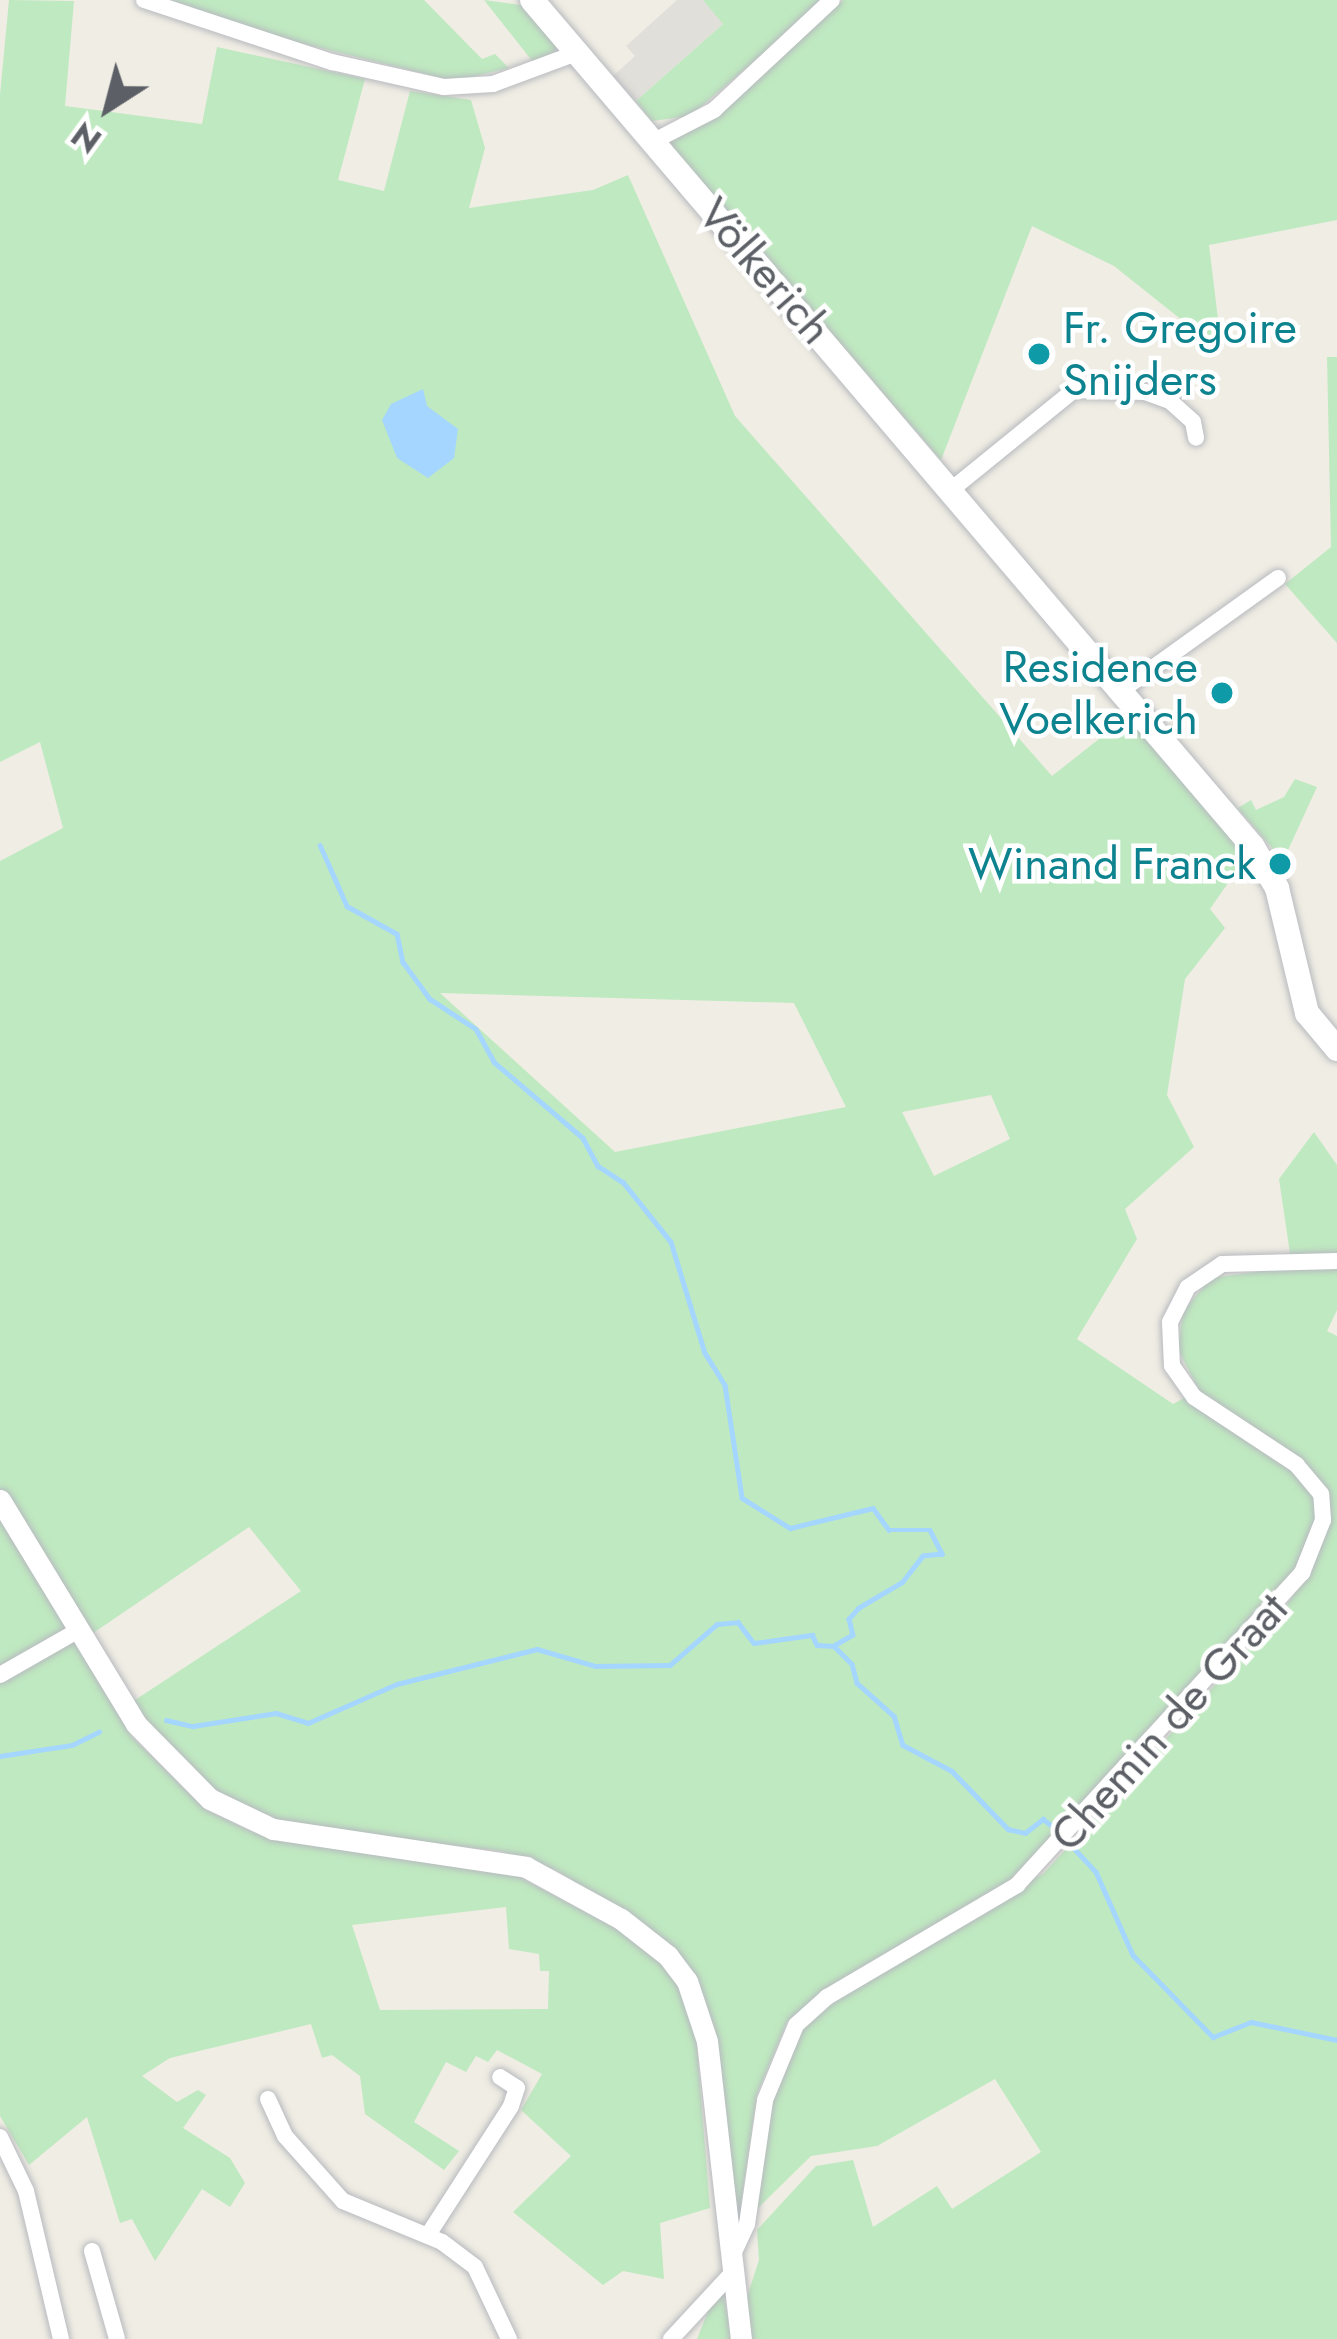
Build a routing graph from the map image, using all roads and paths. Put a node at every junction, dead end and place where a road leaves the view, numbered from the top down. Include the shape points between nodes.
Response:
1 (144, 0) edge
2 (532, 0) edge
3 (832, 0) edge
4 (578, 52) junction
5 (654, 141) junction
6 (1196, 438) dead end
7 (951, 490) junction
8 (1278, 578) dead end
9 (1122, 690) junction
10 (1337, 1049) edge
11 (1337, 1261) edge
12 (0, 1500) edge
13 (79, 1630) junction
14 (0, 1675) edge
15 (500, 2077) dead end
16 (268, 2099) dead end
17 (0, 2137) edge
18 (428, 2235) junction
19 (92, 2251) dead end
20 (734, 2262) junction
21 (702, 2307) junction
22 (61, 2339) edge
23 (117, 2339) edge
24 (508, 2339) edge
25 (671, 2339) edge
26 (691, 2339) edge
27 (741, 2339) edge

1 - 4 street via 332,62 444,87 493,84
2 - 4 main road, Völkerich
3 - 5 street via 714,110
4 - 5 main road, Völkerich
5 - 7 main road, Völkerich
6 - 7 street via 1193,422 1170,401 1074,389
7 - 9 main road, Völkerich
8 - 9 street
9 - 10 main road, Völkerich via 1267,869 1307,1013
11 - 20 street, Chemin de Graat via 1222,1264 1188,1287 1170,1322 1172,1366 1193,1397 1298,1465 1322,1494 1323,1520 1302,1573 1017,1885 826,1997 796,2025 765,2100
12 - 13 street
13 - 14 street
13 - 20 street via 157,1752 240,1816 292,1832 526,1867 658,1946 687,1981 703,2021
15 - 18 street via 517,2088 512,2106
16 - 18 street via 326,2186 359,2210
17 - 22 street via 26,2191
18 - 24 street via 476,2267
19 - 23 street
20 - 21 street
20 - 27 street
21 - 25 street
21 - 26 street

